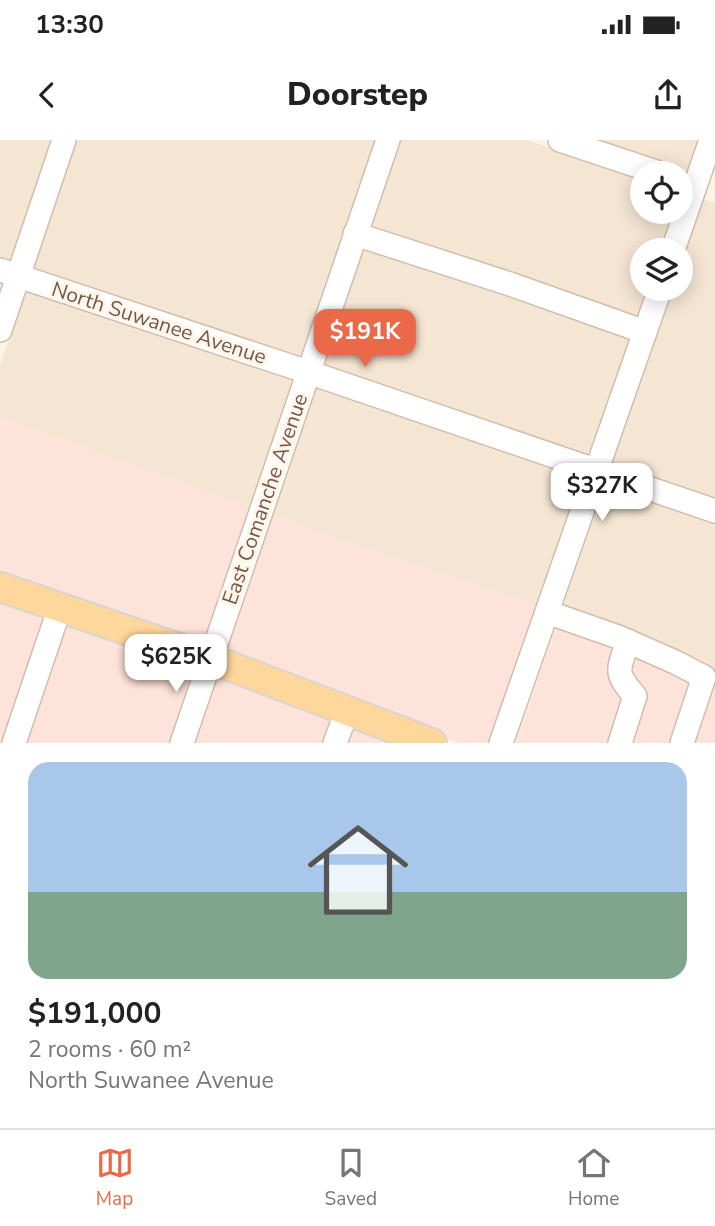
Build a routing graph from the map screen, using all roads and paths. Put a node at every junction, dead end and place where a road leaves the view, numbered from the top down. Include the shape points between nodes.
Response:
1 (64, 140) edge
2 (388, 140) edge
3 (560, 140) edge
4 (710, 140) edge
5 (630, 163) edge
6 (697, 186) edge
7 (355, 234) junction
8 (678, 238) edge
9 (9, 274) edge
10 (656, 301) edge
11 (0, 330) edge
12 (645, 332) junction
13 (308, 372) junction
14 (597, 470) junction
15 (715, 511) edge
16 (0, 587) edge
17 (60, 607) junction
18 (547, 612) junction
19 (628, 641) junction
20 (211, 659) junction
21 (347, 711) junction
22 (14, 743) edge
23 (182, 743) edge
24 (335, 743) edge
25 (432, 743) edge
26 (501, 743) edge
27 (620, 743) edge
28 (682, 743) edge

1 - 9 street
2 - 7 street, East Comanche Avenue
3 - 5 street
4 - 6 street
6 - 8 street
7 - 12 street
7 - 13 street, East Comanche Avenue
9 - 11 street
9 - 13 street, North Suwanee Avenue
10 - 12 street
12 - 14 street
13 - 14 street, North Suwanee Avenue
13 - 20 street, East Comanche Avenue
14 - 15 street, North Suwanee Avenue
14 - 18 street
16 - 17 main road
17 - 20 main road
17 - 22 street
18 - 19 street
18 - 26 street
19 - 27 street via 620,677 635,696
19 - 28 street via 704,677
20 - 21 main road
20 - 23 street, East Comanche Avenue
21 - 24 street
21 - 25 main road

